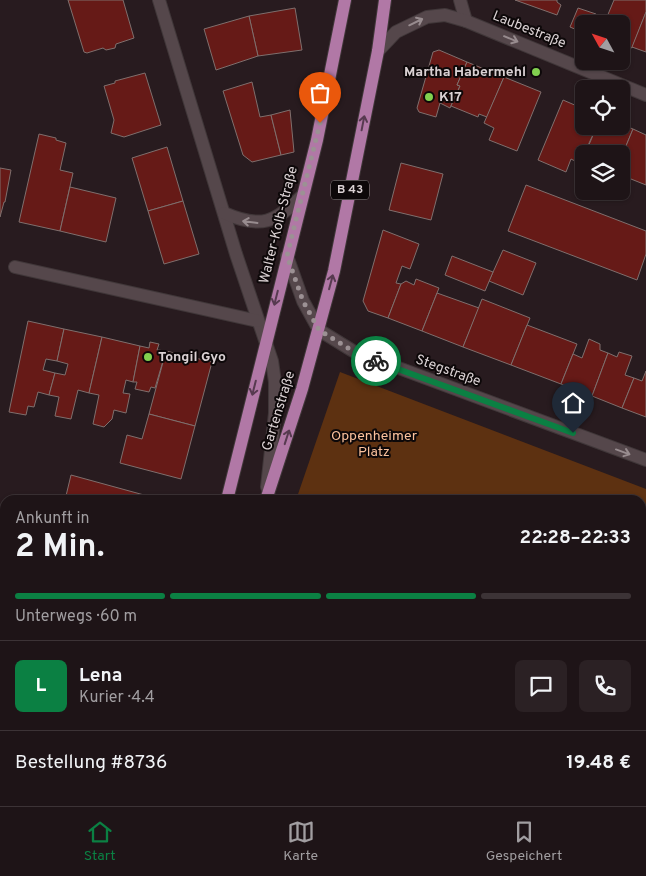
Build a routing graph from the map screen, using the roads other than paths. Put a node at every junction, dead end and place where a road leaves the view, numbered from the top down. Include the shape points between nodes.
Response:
1 (159, 0) edge
2 (344, 0) edge
3 (385, 0) edge
4 (460, 0) edge
5 (466, 21) junction
6 (378, 50) junction
7 (646, 94) edge
8 (302, 195) junction
9 (224, 213) junction
10 (287, 256) junction
11 (15, 267) dead end
12 (258, 321) junction
13 (319, 330) junction
14 (266, 340) junction
15 (646, 460) edge
16 (228, 495) edge
17 (267, 495) edge
18 (268, 495) edge

1 - 9 street
2 - 8 main road, Walter-Kolb-Straße
3 - 6 main road, B 43
4 - 5 street
6 -> 5 street, Laubestraße via 396,32 427,17 445,15
5 -> 7 street, Laubestraße
13 -> 6 main road, B 43 via 334,271
8 -> 9 street via 287,211 258,223 242,221
8 - 10 main road, Walter-Kolb-Straße
9 - 12 street
10 - 13 street, Stegstraße via 303,301
10 -> 14 main road, Walter-Kolb-Straße
11 - 12 street
12 - 14 street
13 -> 15 street, Stegstraße via 372,360
18 -> 13 main road, Gartenstraße / B 43
14 -> 16 main road, Gartenstraße
14 - 17 street via 275,382

